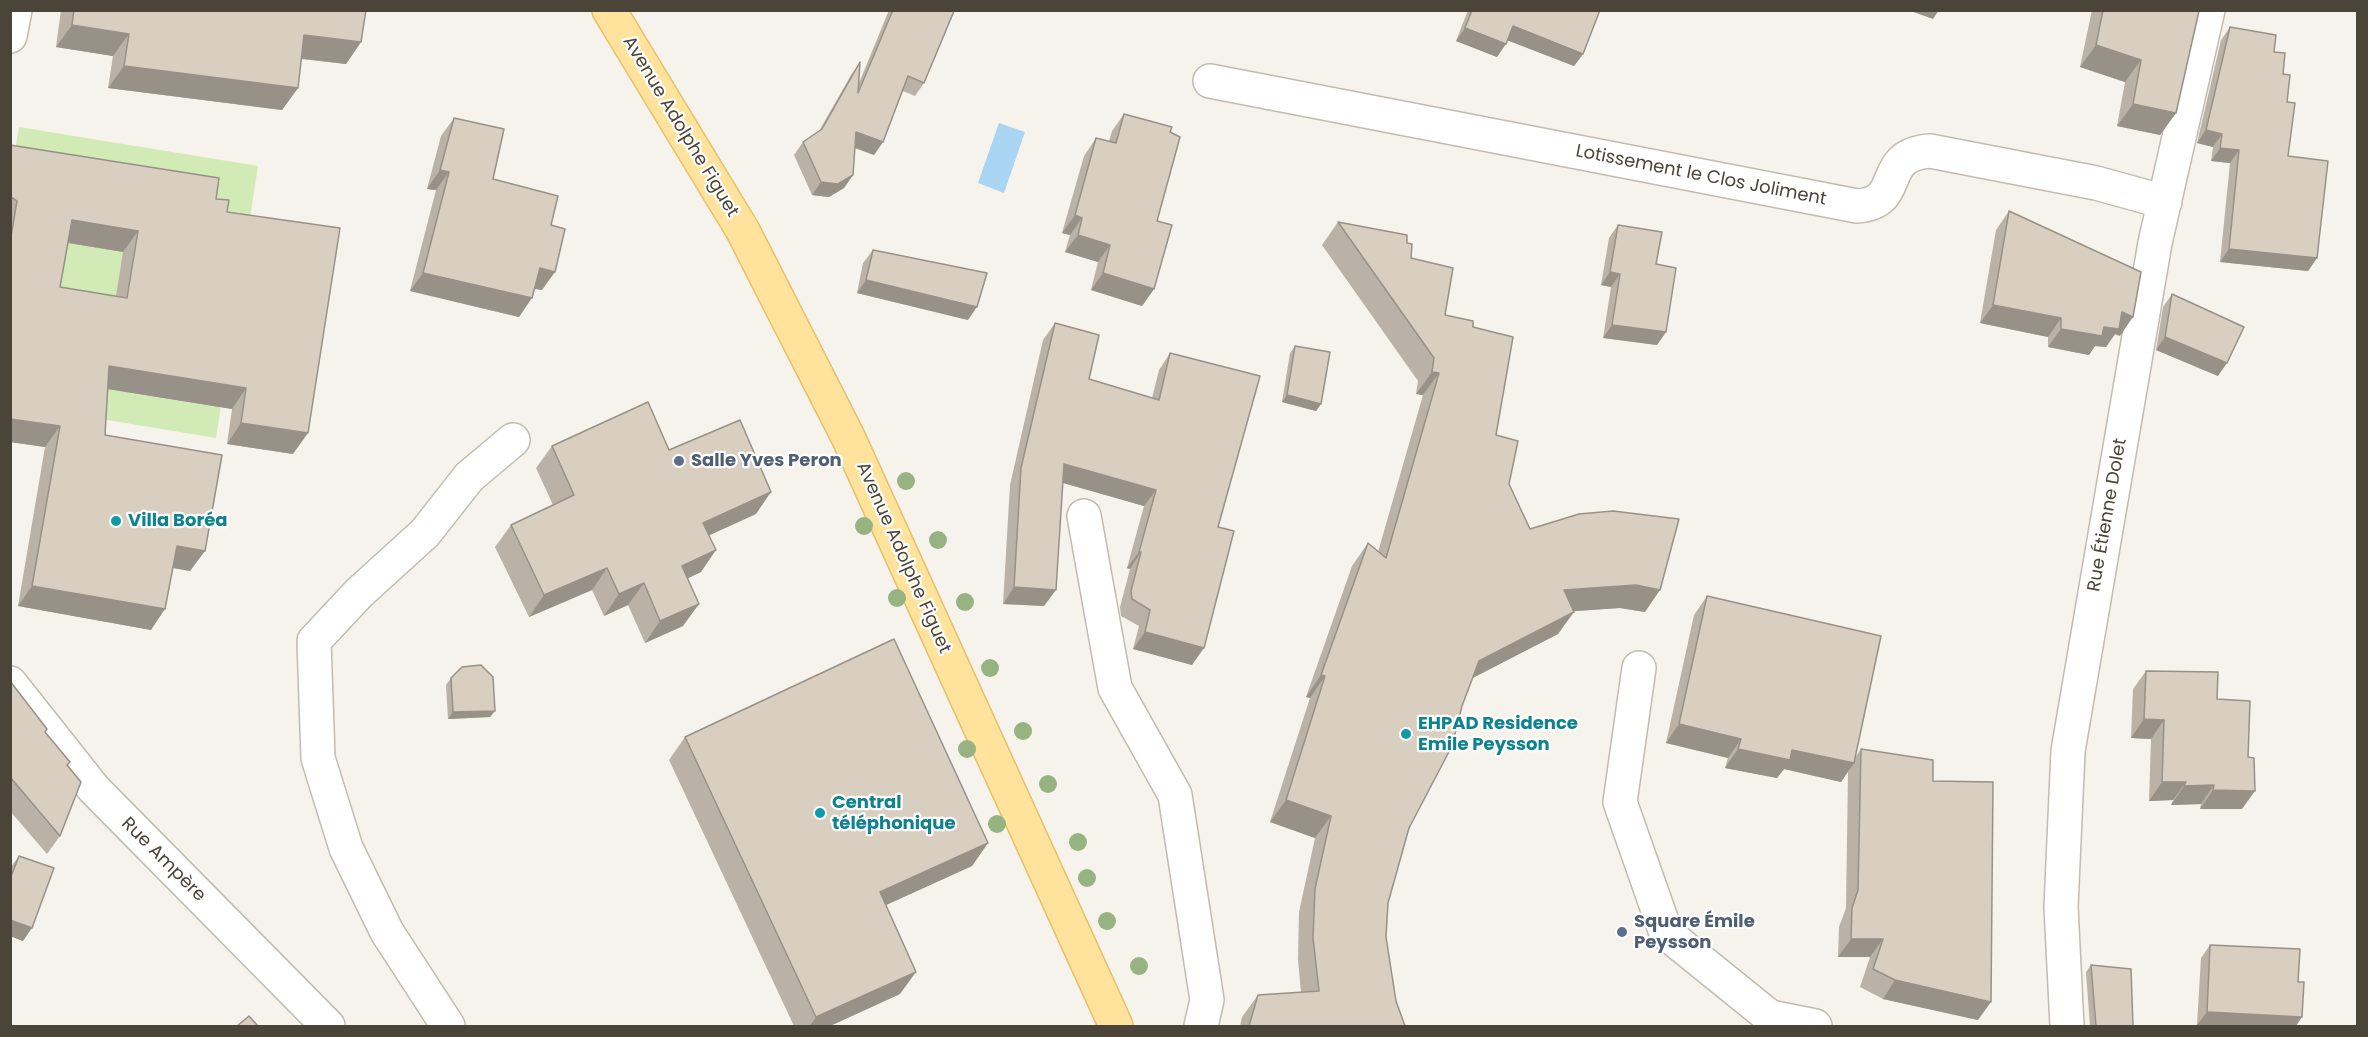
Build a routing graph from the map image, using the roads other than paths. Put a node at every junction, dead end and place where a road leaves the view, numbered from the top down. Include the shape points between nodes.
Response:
1 (15, 10) edge
2 (609, 10) edge
3 (2208, 10) edge
4 (10, 36) edge
5 (1210, 81) dead end
6 (2164, 202) junction
7 (513, 440) dead end
8 (1084, 516) dead end
9 (1639, 668) dead end
10 (10, 683) edge
11 (1767, 1022) edge
12 (328, 1026) edge
13 (448, 1026) edge
14 (1116, 1026) edge
15 (1201, 1026) edge
16 (1815, 1026) edge
17 (2067, 1026) edge

1 - 4 street
2 - 14 main road, Avenue Adolphe Figuet via 743,231 848,437
3 - 6 street, Rue Étienne Dolet
5 - 6 street, Lotissement le Clos Joliment via 1857,206 1873,205 1885,194 1897,165 1912,152 1930,151 2096,183
6 - 17 street, Rue Étienne Dolet via 2068,751 2061,907
7 - 13 street via 469,477 425,532 314,641 318,758 346,848 387,932
8 - 15 street via 1115,688 1175,795 1207,999
9 - 11 street via 1620,802 1666,933
10 - 12 street, Rue Ampère via 94,789
11 - 16 street

